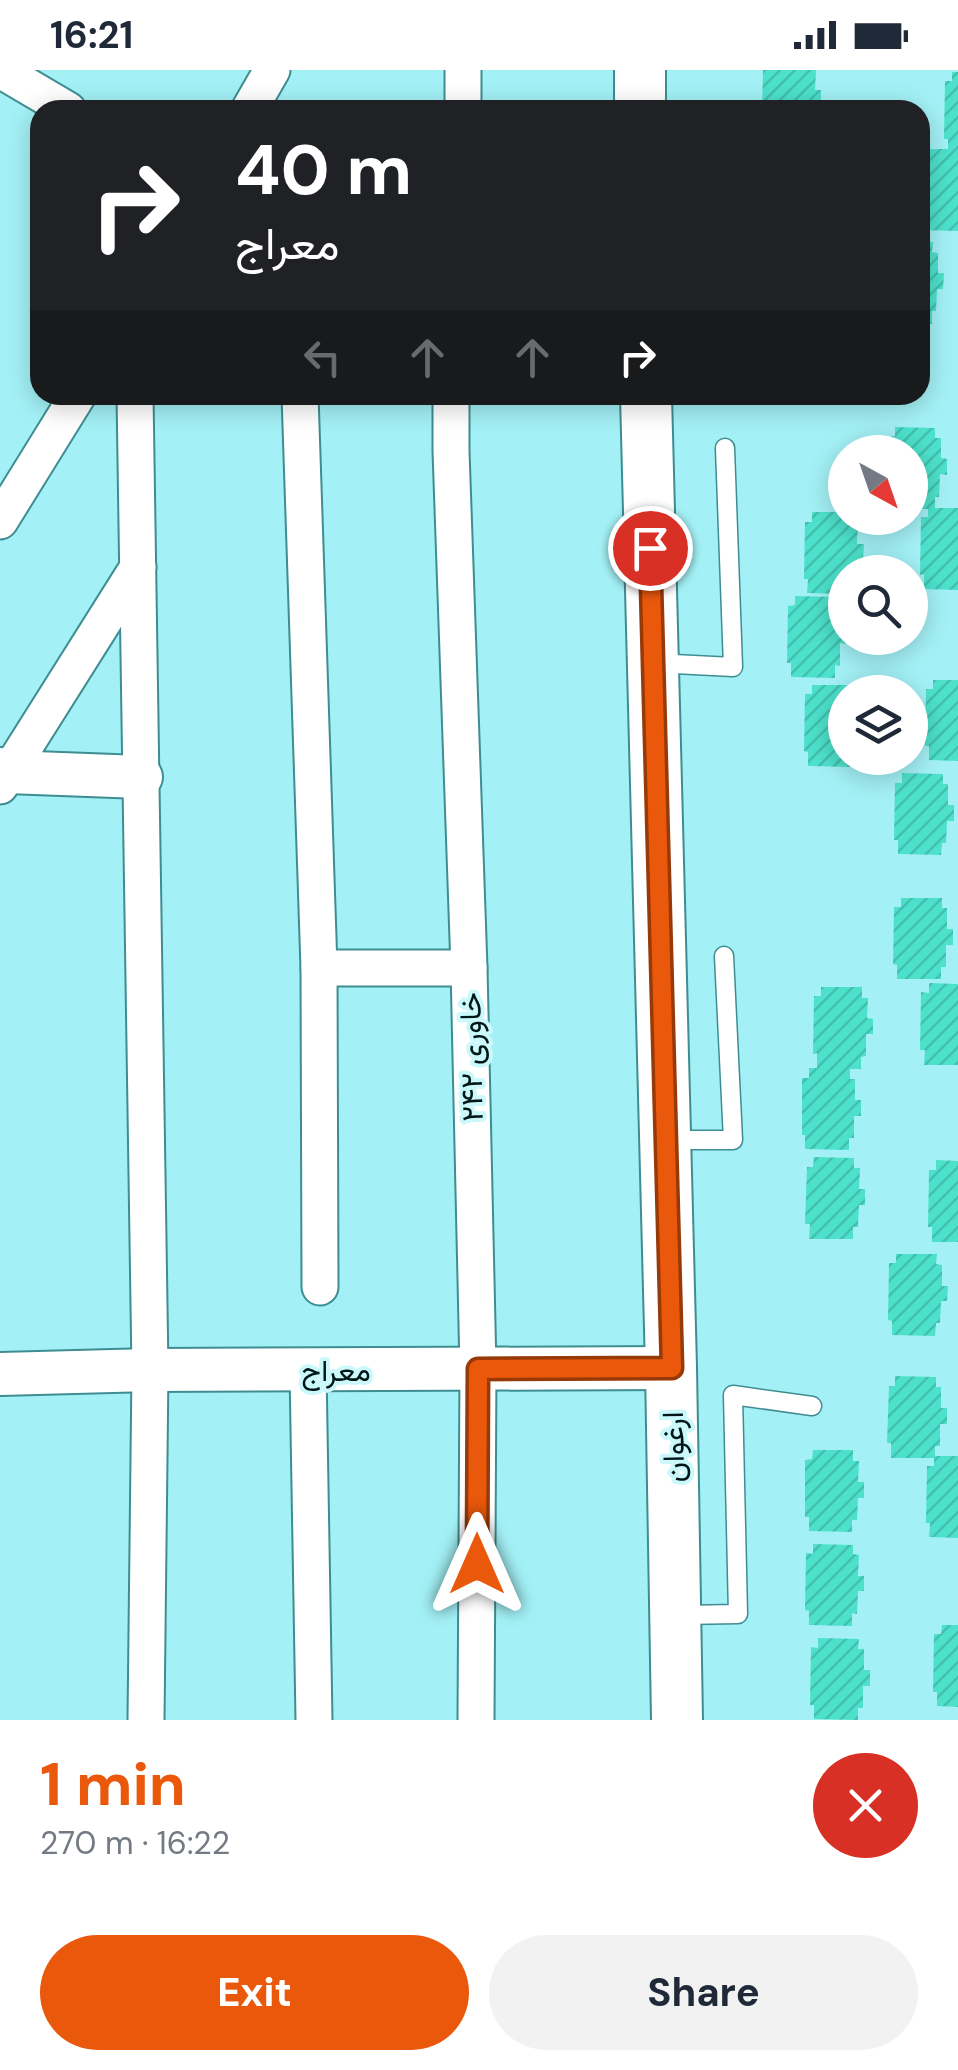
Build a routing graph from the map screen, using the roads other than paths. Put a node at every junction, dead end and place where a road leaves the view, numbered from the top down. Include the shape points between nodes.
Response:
1 (0, 70) edge
2 (272, 70) edge
3 (463, 70) edge
4 (640, 70) edge
5 (51, 100) edge
6 (255, 100) edge
7 (462, 100) edge
8 (640, 100) edge
9 (72, 405) edge
10 (136, 405) edge
11 (300, 405) edge
12 (451, 405) edge
13 (646, 405) edge
14 (725, 448) dead end
15 (0, 522) edge
16 (138, 566) junction
17 (653, 663) junction
18 (3, 776) edge
19 (141, 777) junction
20 (724, 956) dead end
21 (319, 968) junction
22 (468, 968) junction
23 (666, 1140) junction
24 (320, 1287) dead end
25 (672, 1368) junction
26 (478, 1369) junction
27 (150, 1370) junction
28 (308, 1370) junction
29 (0, 1374) edge
30 (812, 1406) dead end
31 (675, 1614) junction
32 (146, 1720) edge
33 (314, 1720) edge
34 (476, 1720) edge
35 (676, 1720) edge

1 - 5 street
2 - 6 street
3 - 7 street
4 - 8 main road
9 - 15 street
10 - 16 street
11 - 21 street
12 - 22 street, ۲۴۲ خاوری
13 - 17 main road, ارغوان
14 - 17 lane via 733,667
16 - 18 street
16 - 19 street
17 - 23 main road, ارغوان
18 - 19 street
19 - 27 street
20 - 23 lane via 733,1140
21 - 22 street
21 - 24 street
22 - 26 street, ۲۴۲ خاوری
23 - 25 main road, ارغوان
25 - 26 street, معراج
25 - 31 main road, ارغوان
26 - 28 street, معراج
26 - 34 street, ۲۴۲ خاوری
27 - 28 street, معراج
27 - 29 street, معراج
27 - 32 street
28 - 33 street
30 - 31 lane via 733,1396 738,1614
31 - 35 main road, ارغوان

